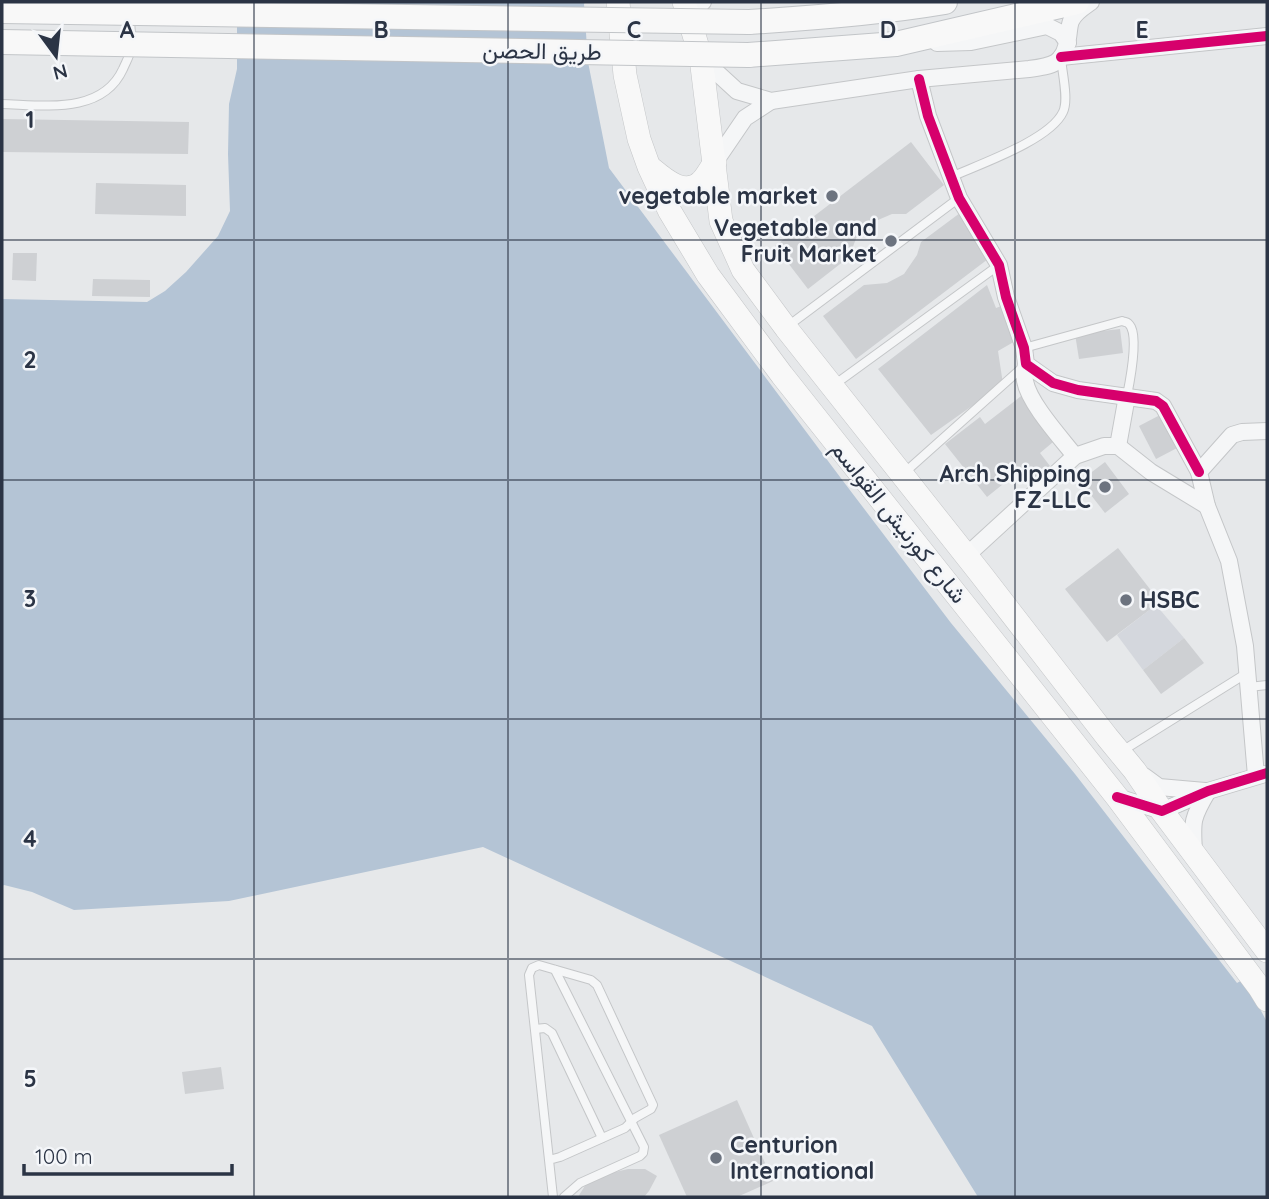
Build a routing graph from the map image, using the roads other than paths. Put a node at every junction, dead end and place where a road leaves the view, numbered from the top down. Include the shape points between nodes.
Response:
1 (130, 2) edge
2 (618, 2) edge
3 (868, 2) edge
4 (945, 2) edge
5 (1077, 2) edge
6 (1091, 2) edge
7 (691, 5) edge
8 (2, 11) edge
9 (750, 22) junction
10 (1267, 36) edge
11 (2, 42) edge
12 (896, 44) junction
13 (1064, 50) junction
14 (701, 58) junction
15 (919, 79) junction
16 (771, 101) junction
17 (2, 104) edge
18 (715, 162) junction
19 (649, 167) junction
20 (951, 177) junction
21 (959, 198) junction
22 (999, 265) junction
23 (786, 328) junction
24 (1024, 348) junction
25 (1026, 364) junction
26 (832, 386) junction
27 (1127, 396) junction
28 (1267, 431) edge
29 (1118, 446) junction
30 (1074, 456) junction
31 (1199, 472) junction
32 (902, 475) junction
33 (1208, 506) junction
34 (966, 556) junction
35 (1248, 680) junction
36 (1267, 685) edge
37 (1120, 752) junction
38 (1135, 771) junction
39 (1262, 775) edge
40 (1208, 791) junction
41 (1117, 797) junction
42 (1162, 811) junction
43 (1194, 851) junction
44 (1267, 951) edge
45 (555, 970) junction
46 (1267, 1000) edge
47 (535, 1029) junction
48 (631, 1122) junction
49 (602, 1138) junction
50 (549, 1160) junction
51 (554, 1197) edge
52 (564, 1197) edge

1 - 17 lane via 131,51 119,76 101,95 64,105
2 - 19 main road, شارع كورنيش القواسم via 625,75
3 - 9 main road
4 - 9 main road, طريق الحصن
5 - 12 main road, طريق الحصن
6 - 13 street via 1071,22
7 - 14 main road, شارع كورنيش القواسم
8 - 9 main road, طريق الحصن, bridge
10 - 13 street
11 - 12 main road, طريق الحصن, bridge via 748,55
12 - 13 street via 971,42 1047,26 1061,33
13 - 15 street via 1056,62 1037,68
13 - 20 lane via 1065,104 1056,121 1033,141
14 - 16 street via 737,91
14 - 18 main road, شارع كورنيش القواسم
15 - 16 street
15 - 20 street
16 - 18 street via 745,118
18 - 19 main road via 702,182 681,188
18 - 23 main road, شارع كورنيش القواسم via 721,220 743,270
19 - 41 main road, شارع كورنيش القواسم via 708,275 782,375
20 - 21 street
21 - 22 street
21 - 23 lane
22 - 24 street
22 - 26 lane
23 - 26 main road, شارع كورنيش القواسم
24 - 25 street
24 - 27 lane via 1128,323 1132,373
25 - 27 street via 1053,383
25 - 30 street via 1024,377 1033,400
25 - 32 lane
26 - 32 main road, شارع كورنيش القواسم
27 - 29 street
27 - 31 street via 1163,406
28 - 31 street via 1232,435
29 - 30 street
29 - 33 street
30 - 34 street
31 - 33 street
32 - 34 main road, شارع كورنيش القواسم
33 - 35 street via 1228,561
34 - 37 main road, شارع كورنيش القواسم
35 - 36 lane
35 - 37 lane
35 - 39 street
37 - 38 main road, شارع كورنيش القواسم
38 - 40 street via 1159,787
38 - 42 main road, شارع كورنيش القواسم
39 - 40 street
40 - 42 street
40 - 43 street via 1192,823
41 - 42 street
41 - 46 main road, شارع كورنيش القواسم
42 - 43 main road, شارع كورنيش القواسم
43 - 44 main road, شارع كورنيش القواسم
45 - 47 lane via 539,965 530,971
45 - 48 lane
45 - 48 lane via 591,980 600,989 652,1102 651,1109
47 - 49 lane via 552,1033
47 - 50 lane
48 - 49 lane
48 - 52 lane via 643,1145 642,1154 580,1183
49 - 50 lane
50 - 51 lane

